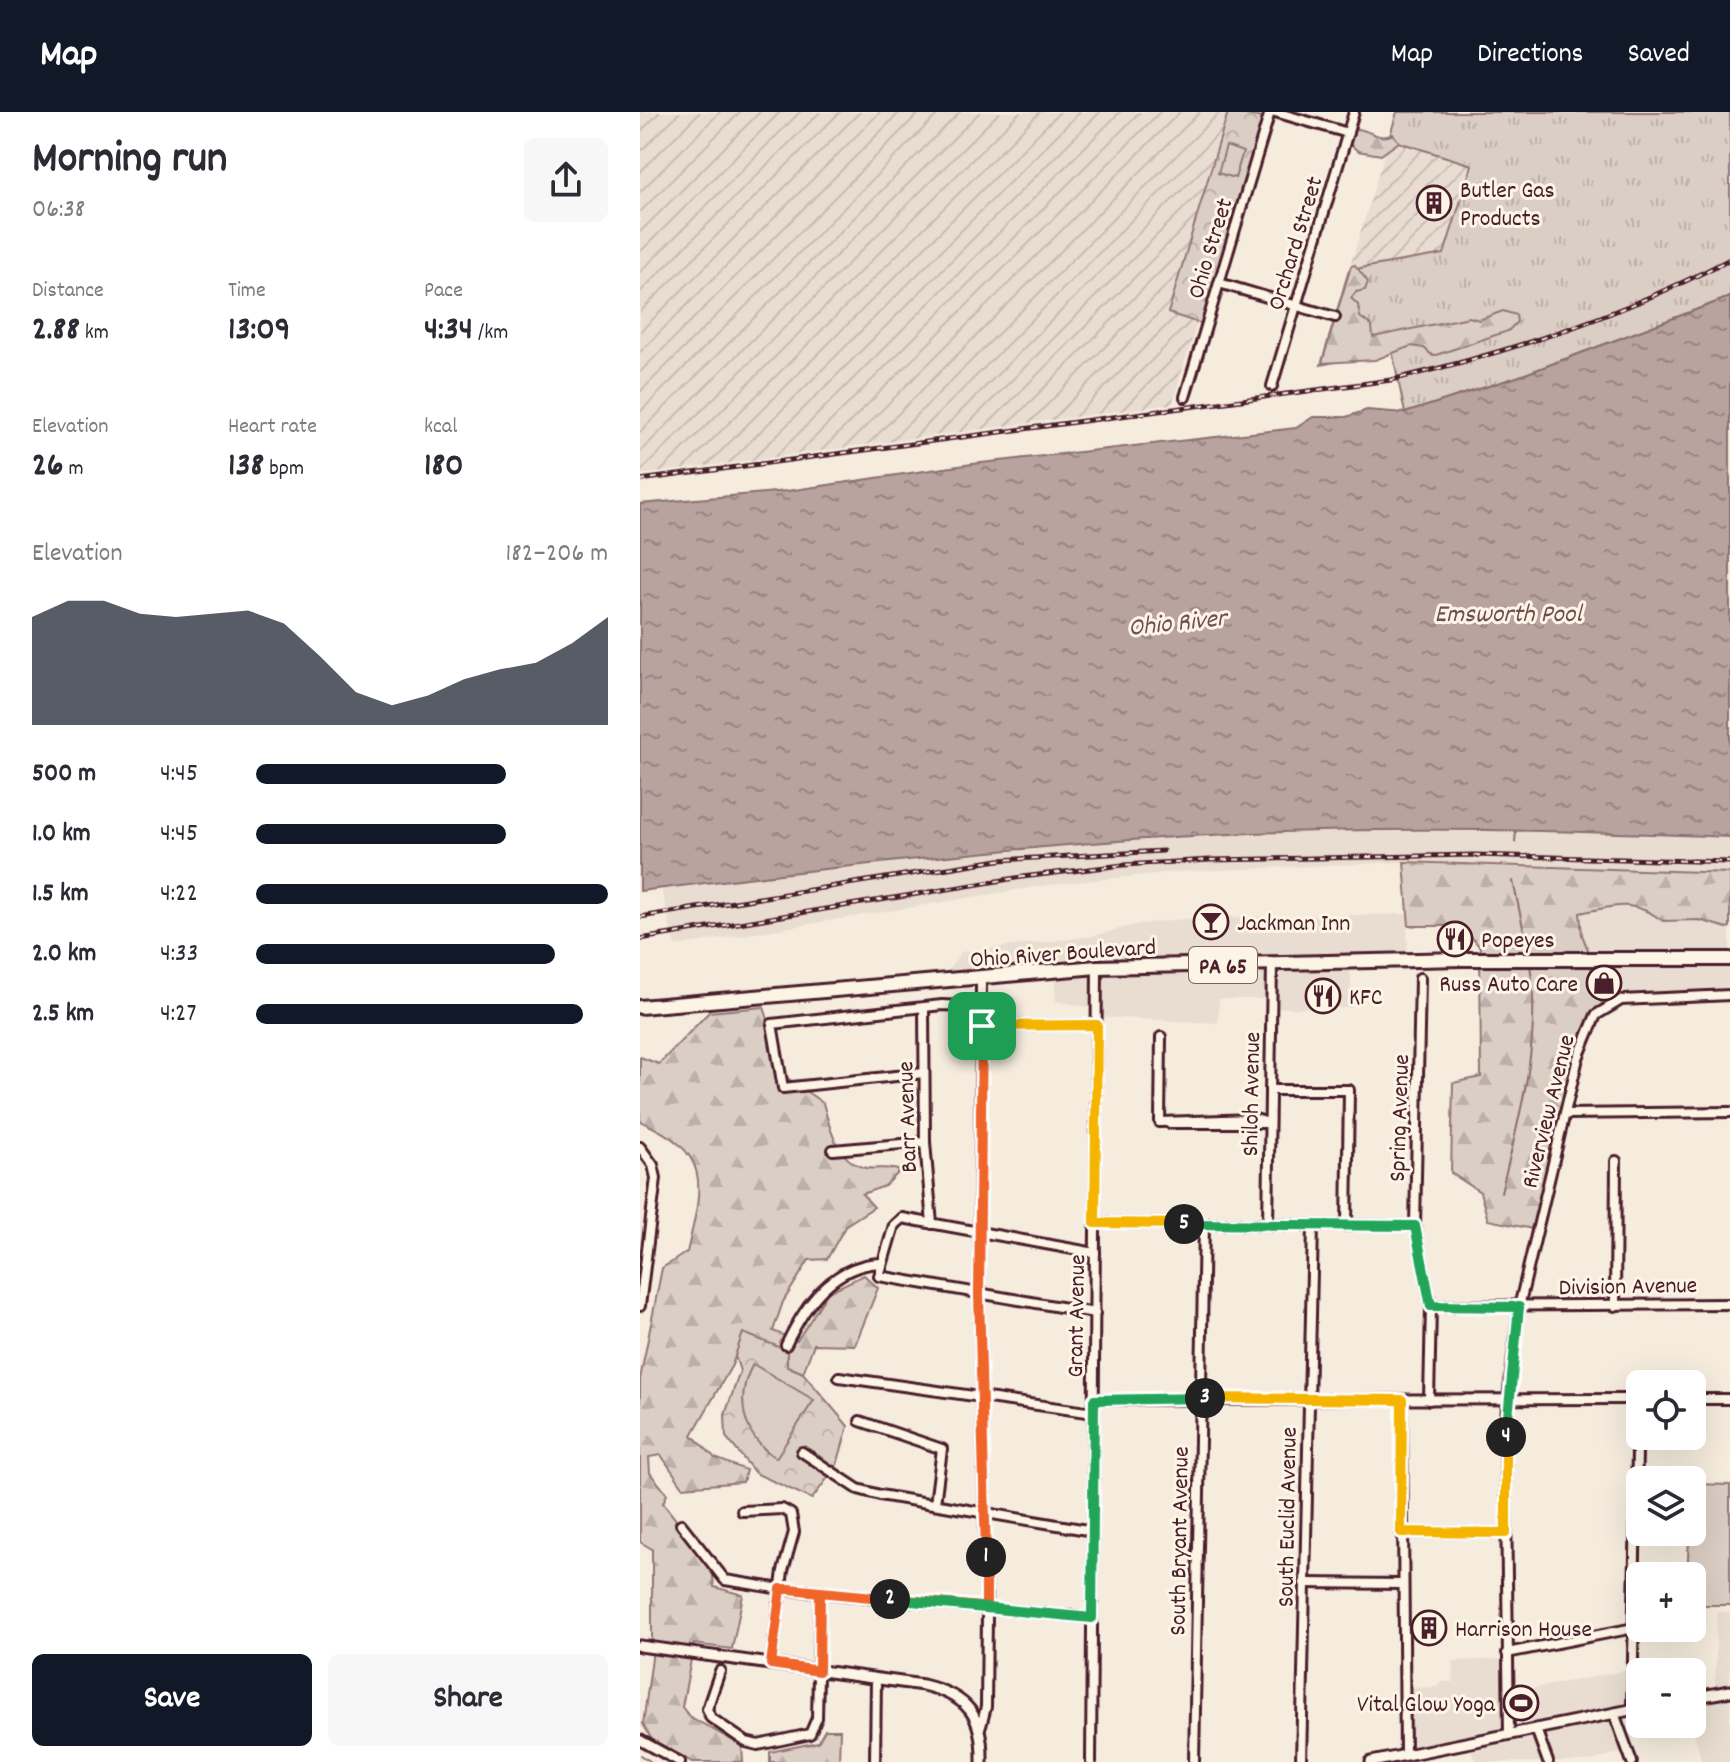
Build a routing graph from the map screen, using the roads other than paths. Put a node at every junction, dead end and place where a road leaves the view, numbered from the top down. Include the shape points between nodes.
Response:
1 (1273, 112) edge
2 (1354, 112) edge
3 (1348, 133) junction
4 (1219, 283) junction
5 (1296, 306) junction
6 (1335, 317) dead end
7 (1272, 386) dead end
8 (1185, 397) dead end
9 (1730, 959) edge
10 (1272, 964) junction
11 (1097, 967) junction
12 (1420, 978) dead end
13 (981, 980) junction
14 (1730, 995) edge
15 (640, 1007) edge
16 (982, 1007) junction
17 (924, 1008) junction
18 (1097, 1025) junction
19 (982, 1026) junction
20 (1161, 1037) dead end
21 (924, 1073) junction
22 (1270, 1090) junction
23 (1730, 1112) edge
24 (1565, 1114) junction
25 (1269, 1123) junction
26 (925, 1142) junction
27 (640, 1147) edge
28 (833, 1150) dead end
29 (1616, 1161) dead end
30 (1095, 1223) junction
31 (932, 1224) junction
32 (1204, 1224) junction
33 (1268, 1225) junction
34 (1313, 1226) junction
35 (1347, 1226) junction
36 (1415, 1226) junction
37 (981, 1234) junction
38 (1095, 1253) junction
39 (882, 1263) junction
40 (979, 1294) junction
41 (1730, 1304) edge
42 (640, 1306) edge
43 (1431, 1306) junction
44 (1615, 1306) junction
45 (1519, 1307) junction
46 (1095, 1313) junction
47 (786, 1345) dead end
48 (839, 1377) dead end
49 (1200, 1398) junction
50 (1509, 1398) junction
51 (982, 1399) junction
52 (1309, 1399) junction
53 (1626, 1399) edge
54 (1706, 1399) edge
55 (1730, 1399) edge
56 (1094, 1400) junction
57 (1402, 1400) junction
58 (1429, 1400) junction
59 (1094, 1413) junction
60 (860, 1421) dead end
61 (1638, 1450) edge
62 (802, 1452) dead end
63 (935, 1504) junction
64 (742, 1511) dead end
65 (986, 1513) junction
66 (681, 1524) dead end
67 (1093, 1531) junction
68 (1401, 1532) junction
69 (1506, 1533) junction
70 (1635, 1562) edge
71 (1304, 1583) junction
72 (1401, 1584) junction
73 (781, 1589) junction
74 (820, 1592) junction
75 (986, 1608) junction
76 (1092, 1618) junction
77 (1626, 1630) edge
78 (640, 1646) edge
79 (1507, 1653) junction
80 (771, 1664) junction
81 (720, 1671) dead end
82 (819, 1671) junction
83 (876, 1679) junction
84 (1730, 1691) edge
85 (1706, 1695) edge
86 (1626, 1711) edge
87 (1614, 1713) junction
88 (981, 1726) junction
89 (1536, 1729) junction
90 (1509, 1734) junction
91 (640, 1740) edge
92 (1405, 1755) junction
93 (1422, 1757) edge
94 (680, 1762) edge
95 (875, 1762) edge
96 (982, 1762) edge
97 (1091, 1762) edge
98 (1194, 1762) edge
99 (1301, 1762) edge
100 (1371, 1762) edge
101 (1548, 1762) edge
102 (1632, 1762) edge

1 - 3 street
1 - 4 street, Ohio Street
2 - 3 street, Orchard Street
3 - 5 street, Orchard Street
4 - 5 street
4 - 8 street, Ohio Street
5 - 6 street
5 - 7 street, Orchard Street
9 - 10 highway, Ohio River Boulevard / PA 65
10 - 11 highway, Ohio River Boulevard / PA 65
10 - 22 street, Shiloh Avenue
11 - 13 highway, Ohio River Boulevard / PA 65
11 - 18 street, Grant Avenue
12 - 36 street, Spring Avenue
13 - 15 highway, Ohio River Boulevard / PA 65
13 - 16 street
14 - 24 street, Riverview Avenue via 1637,998 1606,1007 1589,1026
16 - 17 street
16 - 19 street
17 - 21 street, Barr Avenue
17 - 21 street via 772,1024 783,1088
18 - 19 street
18 - 30 street, Grant Avenue
19 - 37 street
20 - 25 street via 1160,1122
21 - 26 street, Barr Avenue
22 - 25 street, Shiloh Avenue
22 - 35 street via 1349,1090
23 - 24 street
24 - 45 street, Riverview Avenue
25 - 33 street, Shiloh Avenue
26 - 28 street
26 - 31 street, Barr Avenue
27 - 42 street via 656,1178
29 - 44 street
30 - 32 street
30 - 38 street, Grant Avenue
31 - 37 street
31 - 39 street via 902,1218 894,1225
32 - 33 street
32 - 49 street, South Bryant Avenue
33 - 34 street
34 - 35 street
34 - 52 street, South Euclid Avenue
35 - 36 street
36 - 43 street, Spring Avenue
37 - 38 street
37 - 40 street
38 - 46 street, Grant Avenue
39 - 40 street via 879,1276
39 - 47 street via 858,1266 814,1295
40 - 46 street
40 - 51 street
41 - 44 street, Division Avenue
43 - 45 street, Division Avenue
43 - 58 street, Spring Avenue
44 - 45 street, Division Avenue
45 - 50 street, Riverview Avenue
46 - 56 street, Grant Avenue
48 - 51 street
49 - 52 street
49 - 56 street
49 - 98 street, South Bryant Avenue
50 - 53 street
50 - 58 street
50 - 69 street, Riverview Avenue
51 - 59 street
51 - 65 street
52 - 57 street
52 - 71 street, South Euclid Avenue
54 - 55 street
56 - 59 street, Grant Avenue
57 - 58 street
57 - 68 street
59 - 67 street, Grant Avenue
60 - 63 street via 942,1449
61 - 70 street
62 - 63 street via 858,1489
63 - 65 street
64 - 73 street via 782,1509 791,1514 794,1532
65 - 67 street
65 - 75 street
66 - 73 street via 725,1580
67 - 76 street, Grant Avenue
68 - 69 street
68 - 72 street
69 - 79 street, Riverview Avenue
71 - 72 street
71 - 99 street, South Euclid Avenue
72 - 92 street
73 - 74 street
73 - 80 street
74 - 75 street
74 - 82 street
75 - 76 street
75 - 88 street via 986,1707
76 - 97 street, Grant Avenue
77 - 79 street
78 - 80 street
79 - 90 street, Riverview Avenue
80 - 82 street
81 - 82 street via 707,1709 715,1721 758,1745 813,1732
82 - 83 street
83 - 88 street via 947,1692 962,1701
83 - 95 street
84 - 85 street
86 - 87 street
87 - 89 street
87 - 102 street
88 - 96 street
89 - 90 street
89 - 101 street
90 - 93 street
91 - 94 street
92 - 93 street
92 - 100 street

